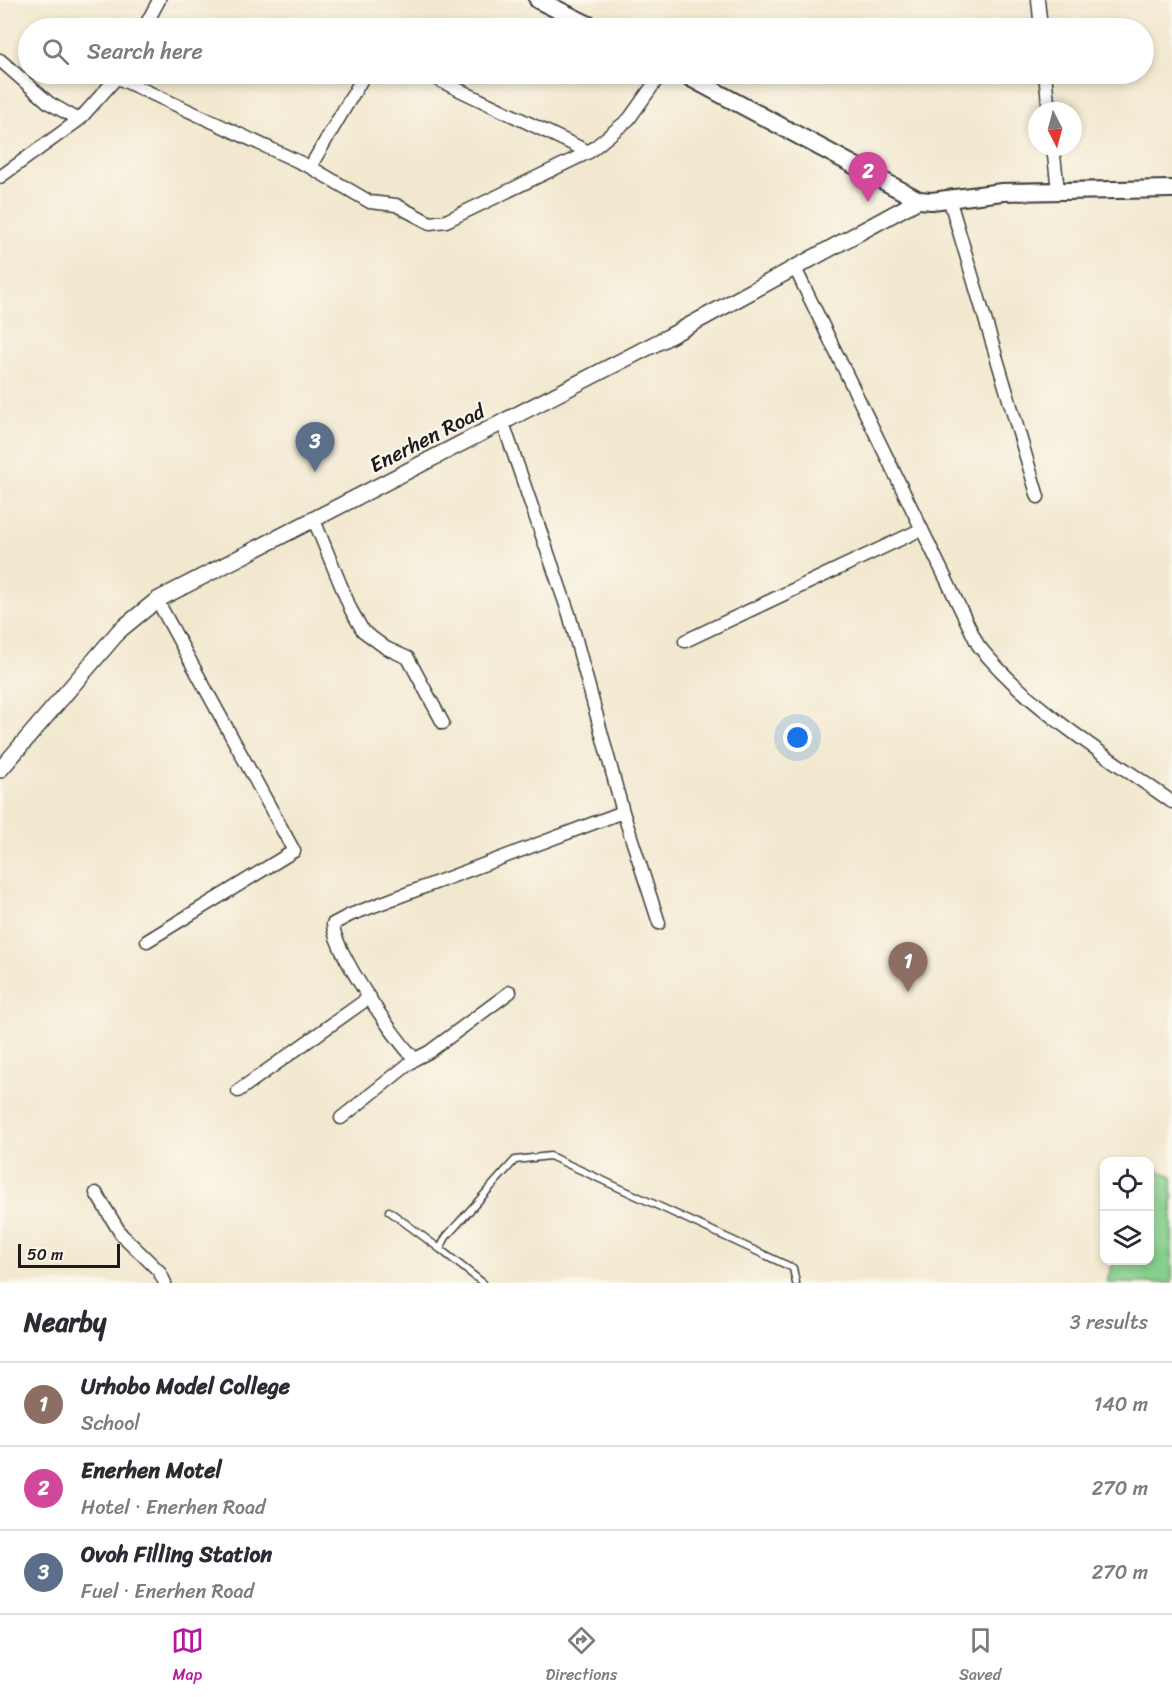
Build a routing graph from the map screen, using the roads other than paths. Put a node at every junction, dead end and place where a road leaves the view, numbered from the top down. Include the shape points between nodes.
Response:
1 (159, 0) edge
2 (538, 0) edge
3 (1038, 0) edge
4 (149, 18) edge
5 (575, 18) edge
6 (1040, 18) edge
7 (0, 60) edge
8 (18, 76) edge
9 (27, 84) edge
10 (112, 84) edge
11 (136, 84) edge
12 (359, 84) edge
13 (447, 84) edge
14 (654, 84) edge
15 (702, 84) edge
16 (1047, 84) edge
17 (1048, 102) edge
18 (79, 120) junction
19 (589, 152) junction
20 (1054, 156) edge
21 (310, 167) junction
22 (0, 177) edge
23 (1172, 189) edge
24 (1058, 190) junction
25 (949, 198) junction
26 (919, 200) junction
27 (794, 266) junction
28 (503, 423) junction
29 (1038, 497) dead end
30 (314, 520) junction
31 (922, 529) junction
32 (157, 600) junction
33 (685, 641) dead end
34 (443, 723) dead end
35 (0, 770) edge
36 (1172, 802) edge
37 (623, 812) junction
38 (659, 923) dead end
39 (147, 941) dead end
40 (510, 992) dead end
41 (370, 997) junction
42 (415, 1059) junction
43 (238, 1091) dead end
44 (341, 1118) dead end
45 (96, 1193) dead end
46 (388, 1211) dead end
47 (440, 1249) junction
48 (165, 1283) edge
49 (483, 1283) edge
50 (796, 1283) edge

1 - 4 street
2 - 5 main road
3 - 6 street
7 - 8 street
9 - 18 street via 49,103
10 - 18 street
11 - 21 street
12 - 21 street
13 - 19 street
14 - 19 street via 629,119
15 - 26 main road
16 - 17 street
18 - 22 street
19 - 21 street via 446,221 430,223 396,205 370,202
20 - 24 street
23 - 24 main road
24 - 25 main road
25 - 26 main road
25 - 29 street
26 - 27 street, Enerhen Road
27 - 28 street, Enerhen Road
27 - 31 street
28 - 30 street, Enerhen Road
28 - 37 street via 568,614
30 - 32 street, Enerhen Road
30 - 34 street via 363,631 408,658
31 - 33 street
31 - 36 street via 978,645 1001,674
32 - 35 street, Enerhen Road via 120,630
32 - 39 street via 294,851
37 - 38 street
37 - 41 street via 333,924 337,941
40 - 42 street
41 - 42 street
41 - 43 street
42 - 44 street
45 - 48 street via 122,1234 159,1271
46 - 47 lane
47 - 49 lane
47 - 50 lane via 446,1237 515,1160 550,1156 793,1268

